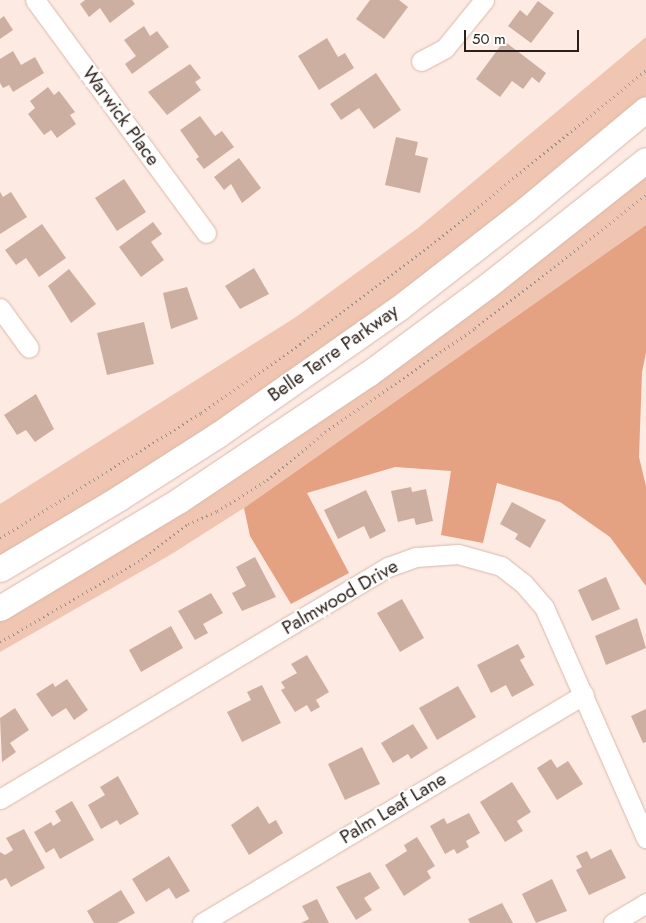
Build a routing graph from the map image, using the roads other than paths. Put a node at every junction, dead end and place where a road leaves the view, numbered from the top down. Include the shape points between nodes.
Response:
1 (35, 0) edge
2 (484, 0) edge
3 (421, 61) dead end
4 (646, 109) edge
5 (646, 160) edge
6 (206, 233) dead end
7 (0, 308) edge
8 (29, 348) dead end
9 (0, 568) edge
10 (0, 608) edge
11 (584, 694) junction
12 (0, 799) edge
13 (646, 838) edge
14 (646, 903) edge
15 (202, 923) edge
16 (613, 923) edge

1 - 6 street, Warwick Place
2 - 3 street via 446,48
4 - 9 main road, Belle Terre Parkway via 526,210 399,308 202,444
5 - 10 main road, Belle Terre Parkway via 495,280 352,385 178,501
7 - 8 street
11 - 12 street, Palmwood Drive via 551,619 535,595 513,573 490,561 468,556 416,557 378,572
11 - 13 street, Palmwood Drive
11 - 15 street, Palm Leaf Lane
14 - 16 street

